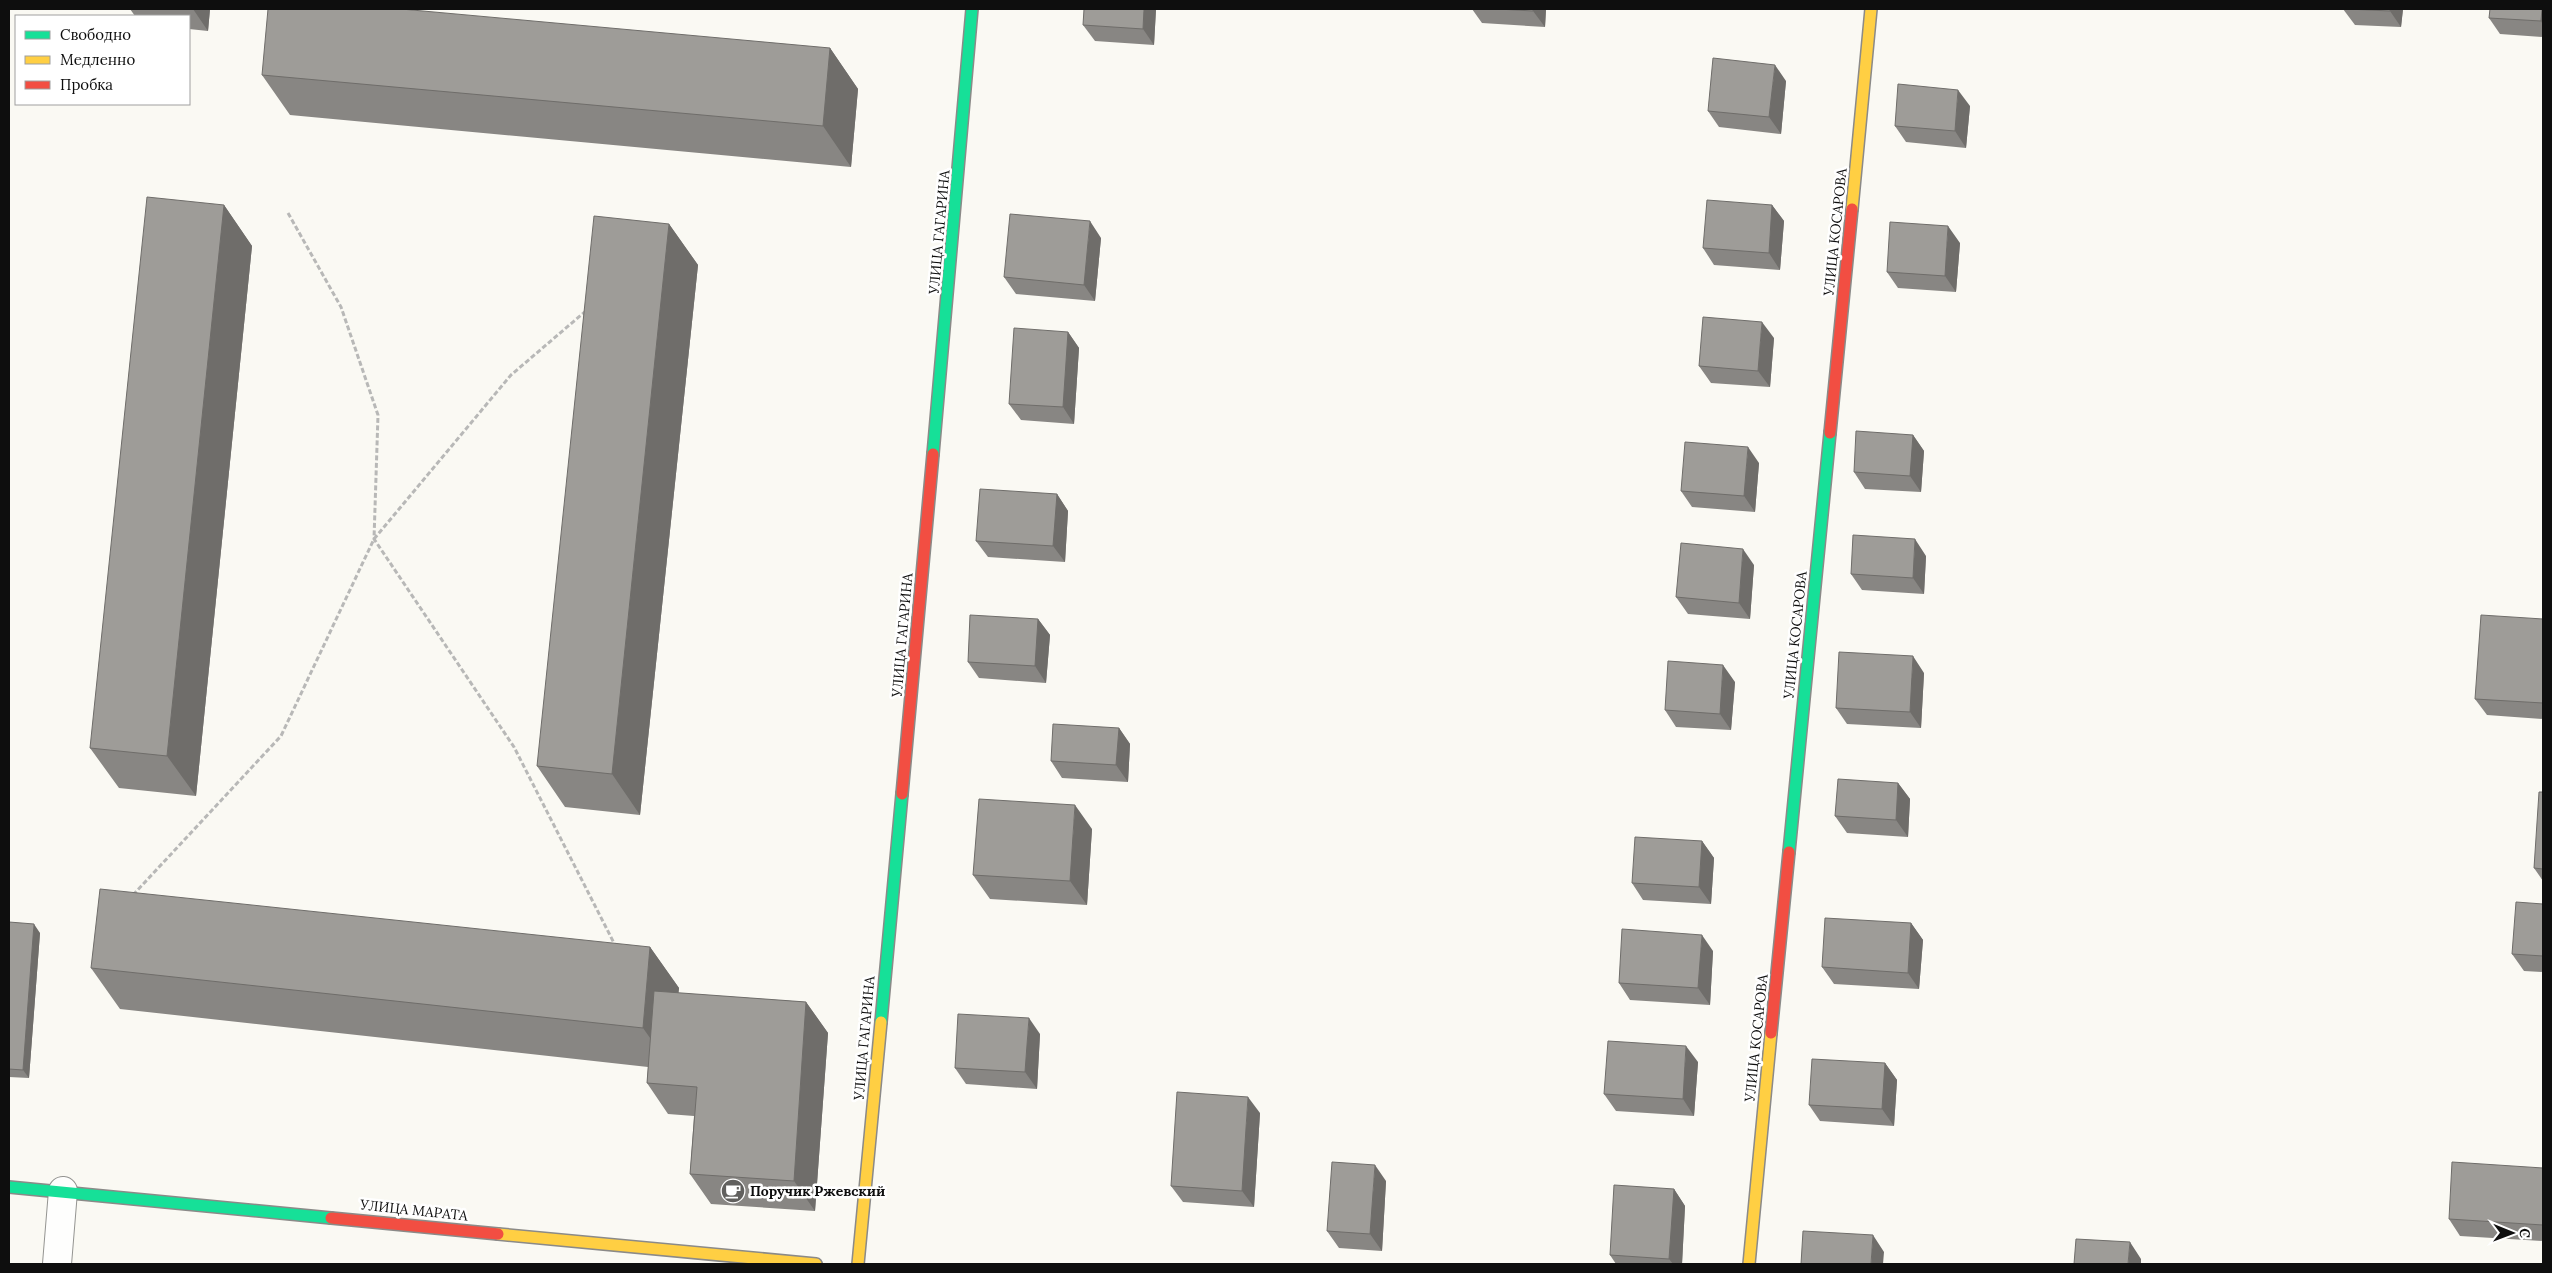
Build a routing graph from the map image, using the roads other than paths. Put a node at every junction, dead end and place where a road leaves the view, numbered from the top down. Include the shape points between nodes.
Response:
1 (972, 9) edge
2 (1872, 9) edge
3 (9, 1186) edge
4 (63, 1191) junction
5 (57, 1264) edge
6 (816, 1264) edge
7 (858, 1264) edge
8 (1749, 1264) edge

1 - 7 street, УЛИЦА ГАГАРИНА via 949,297
2 - 8 street, УЛИЦА КОСАРОВА
3 - 4 street, УЛИЦА МАРАТА
4 - 5 street
4 - 6 street, УЛИЦА МАРАТА

